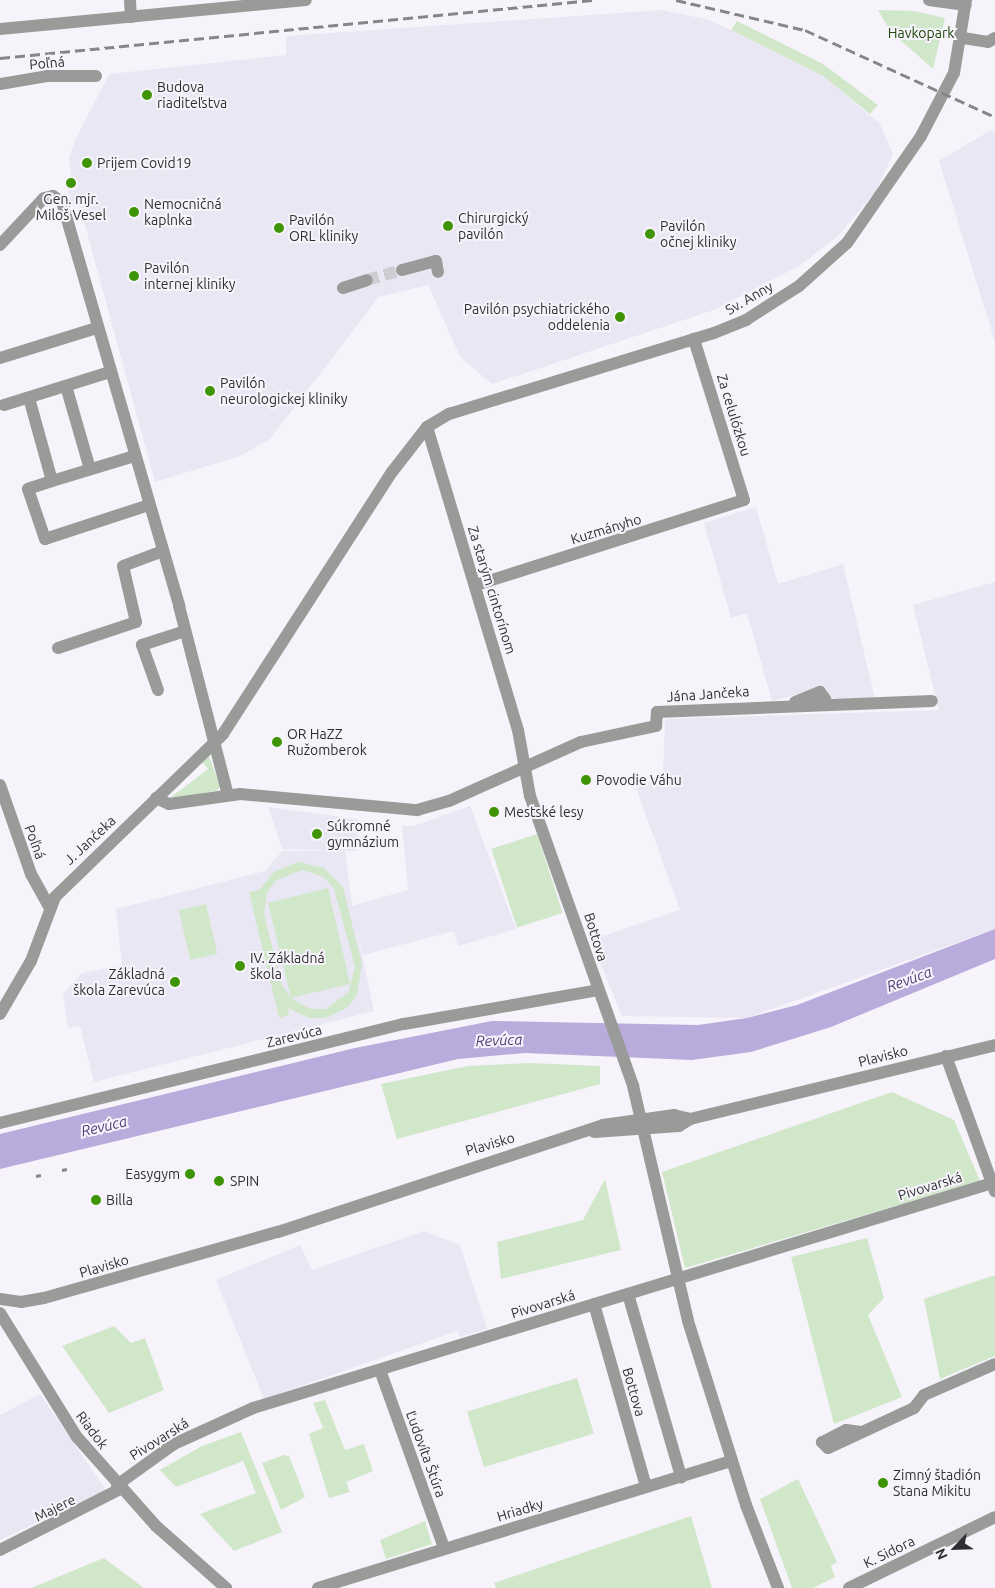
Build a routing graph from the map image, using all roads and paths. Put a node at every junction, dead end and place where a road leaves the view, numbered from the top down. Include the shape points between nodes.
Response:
1 (130, 0) edge
2 (306, 0) edge
3 (929, 0) edge
4 (966, 2) edge
5 (131, 17) junction
6 (0, 29) edge
7 (963, 38) junction
8 (995, 38) edge
9 (96, 76) dead end
10 (0, 84) edge
11 (0, 245) edge
12 (402, 270) tunnel mouth
13 (438, 272) dead end
14 (367, 280) tunnel mouth
15 (343, 288) dead end
16 (97, 328) junction
17 (694, 339) junction
18 (0, 358) edge
19 (110, 372) junction
20 (66, 386) junction
21 (29, 398) junction
22 (4, 405) dead end
23 (427, 427) junction
24 (135, 456) junction
25 (90, 470) junction
26 (52, 481) junction
27 (744, 500) joint
28 (149, 504) junction
29 (163, 551) junction
30 (476, 585) junction
31 (185, 632) junction
32 (58, 648) dead end
33 (158, 690) dead end
34 (932, 701) dead end
35 (215, 742) junction
36 (524, 764) junction
37 (0, 785) edge
38 (228, 795) junction
39 (156, 798) junction
40 (49, 907) junction
41 (598, 990) junction
42 (0, 1014) edge
43 (995, 1045) edge
44 (946, 1056) junction
45 (0, 1122) edge
46 (643, 1123) junction
47 (993, 1187) edge
48 (677, 1279) junction
49 (628, 1294) junction
50 (0, 1299) edge
51 (594, 1304) junction
52 (0, 1314) edge
53 (995, 1364) edge
54 (380, 1370) junction
55 (861, 1432) dead end
56 (732, 1461) junction
57 (681, 1477) junction
58 (119, 1487) junction
59 (646, 1487) junction
60 (995, 1517) edge
61 (444, 1548) junction
62 (0, 1550) edge
63 (226, 1588) edge
64 (318, 1588) edge
65 (778, 1588) edge
66 (849, 1588) edge

1 - 5 street
2 - 5 street
3 - 4 street
4 - 7 street, Sv. Anny
5 - 6 street
7 - 8 street via 988,42
7 - 17 street, Sv. Anny via 954,73 935,112 894,182 847,243 799,286 746,320
9 - 10 street, Poľná via 48,76
11 - 16 street via 44,198 53,196 66,211
12 - 13 street via 436,261
14 - 15 street
16 - 18 street
16 - 19 street
17 - 23 street, Sv. Anny via 449,414
17 - 27 street, Za celulózkou
19 - 20 street
19 - 24 street
20 - 21 street
20 - 25 street
21 - 22 street
21 - 26 street
23 - 30 street, Za starým cintorínom
23 - 35 street, J. Jančeka via 392,472 236,716
24 - 25 street
24 - 28 street
25 - 26 street
26 - 28 street via 28,489 45,539
27 - 30 street, Kuzmányho
28 - 29 street
29 - 31 street
29 - 32 street via 122,566 136,622
30 - 36 street, Za starým cintorínom
31 - 33 street via 142,645
31 - 35 street
34 - 36 street, Jána Jančeka via 852,706 792,704 657,712 656,726 581,742
35 - 38 street
35 - 39 street, J. Jančeka
36 - 38 street via 449,801 406,811
36 - 41 street, Bottova via 530,796
37 - 40 street, Poľná via 31,874
38 - 39 street via 169,804
39 - 40 street, J. Jančeka via 68,883
40 - 42 street via 32,961
41 - 45 street, Zarevúca via 404,1024
41 - 46 street, Bottova via 624,1059
43 - 44 street, Plavisko
44 - 46 street, Plavisko via 690,1119 679,1126
44 - 47 street
46 - 48 street, Bottova
46 - 50 street, Plavisko via 496,1157 278,1232 122,1276 31,1300
47 - 48 street, Pivovarská
48 - 49 street, Pivovarská
48 - 56 street, Bottova
49 - 51 street, Pivovarská
49 - 57 street, Bottova
51 - 54 street, Pivovarská
51 - 59 street, Bottova
52 - 58 street, Riadok via 77,1437
53 - 55 street via 924,1395 914,1408
54 - 58 street, Pivovarská via 253,1408 190,1435
54 - 61 street, Ľudovíta Štúra
56 - 57 street, Hriadky
56 - 65 street, Bottova
57 - 59 street, Hriadky
58 - 62 street, Majere via 109,1499
58 - 63 street, Riadok
59 - 61 street, Hriadky
60 - 66 street, K. Sidora
61 - 64 street, Hriadky

